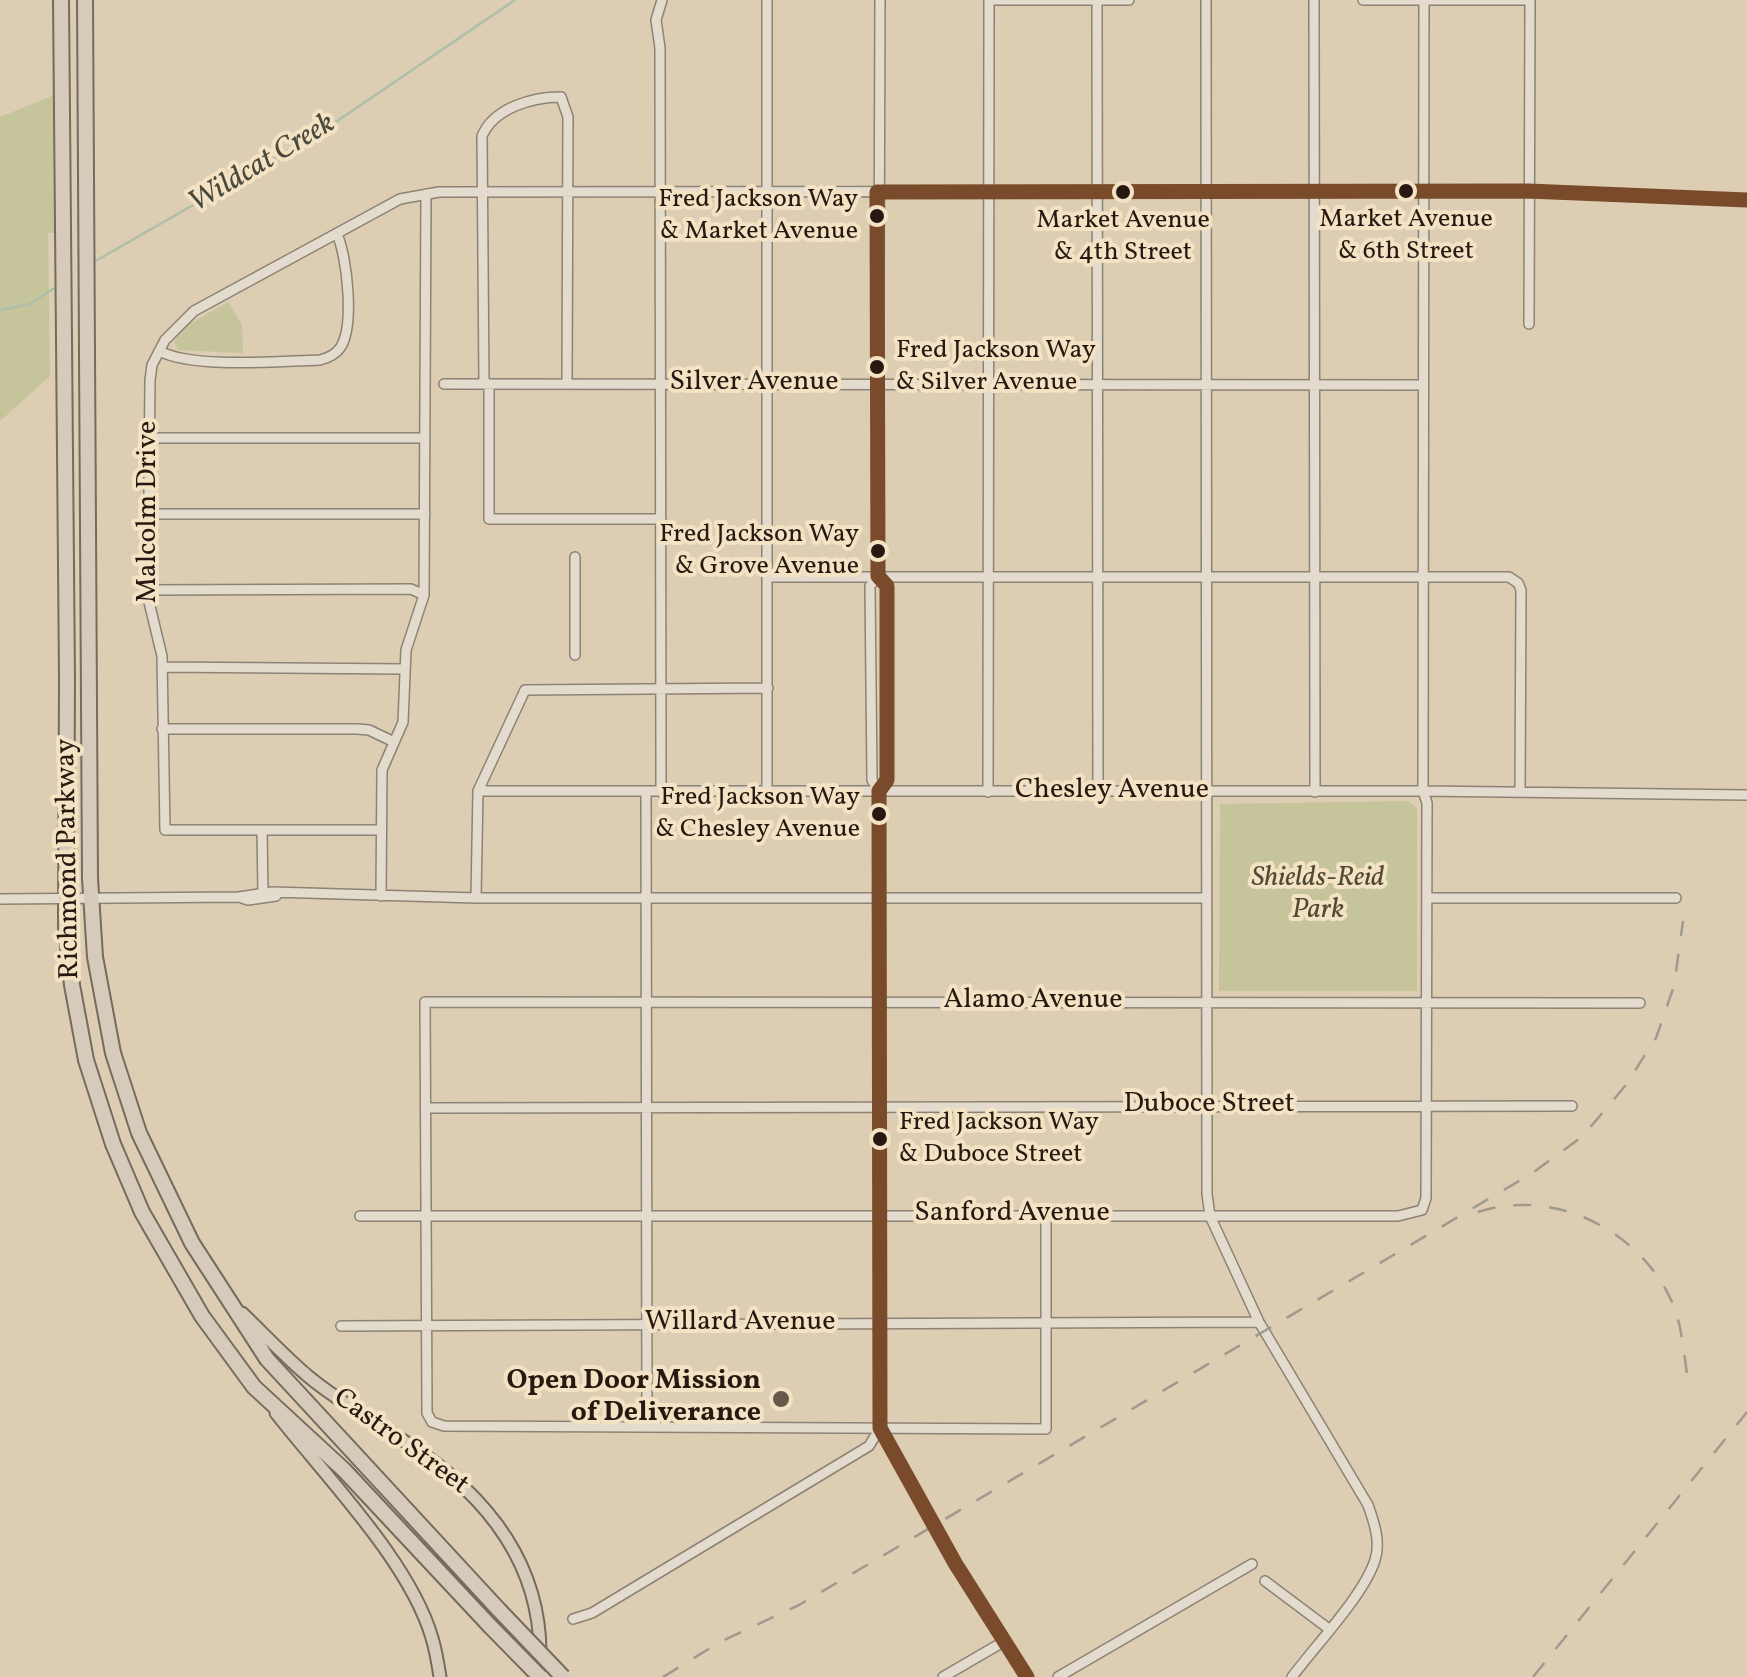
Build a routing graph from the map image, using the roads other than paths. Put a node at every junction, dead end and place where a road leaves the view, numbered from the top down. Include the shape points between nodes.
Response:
1 (61, 0) edge
2 (85, 0) edge
3 (662, 0) edge
4 (767, 0) edge
5 (880, 0) edge
6 (989, 0) edge
7 (1097, 0) edge
8 (1129, 0) edge
9 (1206, 0) edge
10 (1314, 0) edge
11 (1363, 0) edge
12 (1424, 0) edge
13 (1530, 0) edge
14 (767, 191) junction
15 (1314, 191) junction
16 (1528, 191) junction
17 (484, 192) junction
18 (567, 192) junction
19 (661, 192) junction
20 (877, 192) junction
21 (1097, 192) junction
22 (1206, 192) junction
23 (1423, 192) junction
24 (988, 193) junction
25 (426, 194) junction
26 (1747, 200) edge
27 (336, 234) junction
28 (1530, 324) dead end
29 (159, 351) junction
30 (444, 384) dead end
31 (487, 384) junction
32 (567, 384) junction
33 (660, 384) junction
34 (768, 384) junction
35 (878, 384) junction
36 (988, 384) junction
37 (1097, 384) junction
38 (1206, 384) junction
39 (1314, 384) junction
40 (1422, 385) junction
41 (149, 438) junction
42 (426, 438) junction
43 (149, 514) junction
44 (426, 514) junction
45 (662, 519) junction
46 (575, 557) dead end
47 (878, 576) junction
48 (988, 576) junction
49 (1097, 576) junction
50 (768, 577) junction
51 (1206, 577) junction
52 (1314, 577) junction
53 (1424, 577) junction
54 (148, 590) junction
55 (424, 595) junction
56 (574, 655) dead end
57 (162, 668) junction
58 (404, 668) junction
59 (661, 687) junction
60 (768, 688) junction
61 (162, 729) junction
62 (392, 742) junction
63 (478, 791) junction
64 (767, 791) junction
65 (1424, 791) junction
66 (646, 792) junction
67 (661, 792) junction
68 (879, 792) junction
69 (988, 792) junction
70 (1098, 792) junction
71 (1206, 792) junction
72 (1314, 792) junction
73 (1520, 792) junction
74 (1747, 794) edge
75 (262, 830) junction
76 (380, 830) junction
77 (263, 893) junction
78 (279, 895) junction
79 (381, 896) junction
80 (68, 897) junction
81 (91, 897) junction
82 (239, 897) junction
83 (476, 898) junction
84 (1206, 898) junction
85 (1428, 898) junction
86 (1676, 898) dead end
87 (0, 899) edge
88 (646, 899) junction
89 (878, 899) junction
90 (647, 1002) junction
91 (878, 1002) junction
92 (1206, 1002) junction
93 (1428, 1002) junction
94 (1640, 1003) dead end
95 (1205, 1106) junction
96 (1426, 1106) junction
97 (1572, 1106) dead end
98 (878, 1107) junction
99 (426, 1108) junction
100 (646, 1108) junction
101 (646, 1215) junction
102 (1046, 1215) junction
103 (360, 1216) dead end
104 (426, 1216) junction
105 (879, 1216) junction
106 (1210, 1216) junction
107 (224, 1295) junction
108 (1259, 1322) junction
109 (426, 1324) junction
110 (646, 1324) junction
111 (878, 1324) junction
112 (1045, 1324) junction
113 (341, 1326) dead end
114 (254, 1386) junction
115 (646, 1427) junction
116 (880, 1428) junction
117 (1252, 1564) dead end
118 (1265, 1581) dead end
119 (573, 1619) dead end
120 (1329, 1628) junction
121 (1003, 1642) junction
122 (440, 1677) edge
123 (539, 1677) edge
124 (563, 1677) edge
125 (943, 1677) edge
126 (1028, 1677) edge
127 (1058, 1677) edge
128 (1292, 1677) edge

1 - 80 highway, Richmond Parkway
2 - 81 highway, Richmond Parkway
3 - 19 street via 656,20
4 - 14 street
5 - 20 street
6 - 7 street
6 - 24 street
7 - 8 street
7 - 21 street
9 - 22 street
10 - 15 street
11 - 12 street
12 - 13 street
12 - 23 street
13 - 16 street
14 - 19 street, Malcolm Drive
14 - 20 street, Malcolm Drive
14 - 34 street
15 - 22 street, Malcolm Drive
15 - 23 street, Malcolm Drive
15 - 39 street
16 - 23 street, Malcolm Drive
16 - 26 street, Malcolm Drive
16 - 28 street
17 - 18 street, Malcolm Drive
17 - 18 street via 482,136 488,122 536,97 560,97 568,117
17 - 25 street, Malcolm Drive
17 - 31 street
18 - 19 street, Malcolm Drive
18 - 32 street
19 - 33 street
20 - 24 street, Malcolm Drive
20 - 35 street
21 - 22 street, Malcolm Drive
21 - 24 street, Malcolm Drive
21 - 37 street
22 - 38 street
23 - 40 street
24 - 36 street
25 - 27 street, Malcolm Drive via 400,200
25 - 42 street
27 - 29 street, Malcolm Drive via 194,311
27 - 29 street via 347,266 346,324 344,340 330,358 202,360
29 - 41 street, Malcolm Drive via 150,380
30 - 31 street, Silver Avenue
31 - 32 street, Silver Avenue
31 - 45 street via 489,519
32 - 33 street, Silver Avenue
33 - 34 street, Silver Avenue
33 - 45 street
34 - 35 street, Silver Avenue
34 - 50 street
35 - 36 street, Silver Avenue
35 - 47 street
36 - 37 street, Silver Avenue
36 - 48 street
37 - 38 street, Silver Avenue
37 - 49 street
38 - 39 street, Silver Avenue
38 - 51 street
39 - 40 street, Silver Avenue
39 - 52 street
40 - 53 street
41 - 42 street
41 - 43 street, Malcolm Drive
42 - 44 street
43 - 44 street
43 - 54 street, Malcolm Drive
44 - 55 street
45 - 59 street
46 - 56 street
47 - 48 street
47 - 50 street
47 - 68 street via 870,586 872,780
47 - 68 street via 886,586 887,761
48 - 49 street
48 - 69 street
49 - 51 street
49 - 70 street
50 - 60 street
51 - 52 street
51 - 71 street
52 - 53 street
52 - 72 street
53 - 65 street
53 - 73 street via 1509,577 1518,583
54 - 55 street
54 - 57 street, Malcolm Drive
55 - 58 street
57 - 58 street
57 - 61 street, Malcolm Drive
58 - 62 street via 403,722
59 - 60 street
59 - 63 street via 525,690
59 - 67 street
60 - 64 street
61 - 62 street via 356,729
61 - 75 street, Malcolm Drive via 165,830
62 - 76 street via 382,770
63 - 66 street, Chesley Avenue
63 - 83 street
64 - 67 street, Chesley Avenue
64 - 68 street, Chesley Avenue
65 - 72 street, Chesley Avenue
65 - 73 street, Chesley Avenue
65 - 85 street
66 - 67 street, Chesley Avenue
66 - 88 street
68 - 69 street, Chesley Avenue
68 - 89 street
69 - 70 street, Chesley Avenue
70 - 71 street, Chesley Avenue
71 - 72 street, Chesley Avenue
71 - 84 street
73 - 74 street, Chesley Avenue
75 - 76 street, Malcolm Drive
75 - 77 street
76 - 79 street
77 - 78 street
77 - 82 street
78 - 79 street
78 - 82 street
79 - 83 street
80 - 81 street
80 - 87 street
80 - 114 highway, Richmond Parkway via 78,1020 113,1144 178,1278
81 - 82 street
81 - 107 highway, Richmond Parkway via 98,980 122,1086 178,1218
83 - 88 street
84 - 89 street
84 - 92 street
85 - 86 street
85 - 93 street
88 - 89 street
88 - 90 street
89 - 91 street
90 - 91 street, Alamo Avenue
90 - 99 street, Alamo Avenue via 426,1002
90 - 100 street
91 - 92 street, Alamo Avenue
91 - 98 street
92 - 93 street, Alamo Avenue
92 - 95 street
93 - 94 street, Alamo Avenue
93 - 96 street
95 - 96 street, Duboce Street
95 - 98 street, Duboce Street
95 - 106 street
96 - 97 street, Duboce Street
96 - 106 street, Sanford Avenue via 1422,1210 1398,1216
98 - 100 street, Duboce Street
98 - 105 street
99 - 100 street, Duboce Street
99 - 104 street
100 - 101 street
101 - 104 street, Sanford Avenue
101 - 105 street, Sanford Avenue
101 - 110 street
102 - 105 street, Sanford Avenue
102 - 106 street, Sanford Avenue
102 - 112 street
103 - 104 street, Sanford Avenue
104 - 109 street
105 - 111 street
106 - 108 street
107 - 123 main road, Castro Street via 308,1377 408,1443 492,1517 534,1595
107 - 124 highway, Richmond Parkway, bridge via 267,1358
108 - 112 street, Willard Avenue
108 - 120 street via 1368,1505 1376,1531 1376,1556 1366,1579
109 - 110 street, Willard Avenue
109 - 113 street, Willard Avenue
109 - 115 street via 432,1422
110 - 111 street, Willard Avenue
110 - 115 street
111 - 112 street, Willard Avenue
111 - 116 street
112 - 116 street via 1046,1429
114 - 122 main road via 412,1593 432,1637
114 - 123 highway, Richmond Parkway, bridge via 344,1470
115 - 116 street
116 - 119 street via 869,1446
116 - 121 street
117 - 127 street
118 - 120 street
120 - 128 street
121 - 125 street
121 - 126 street

